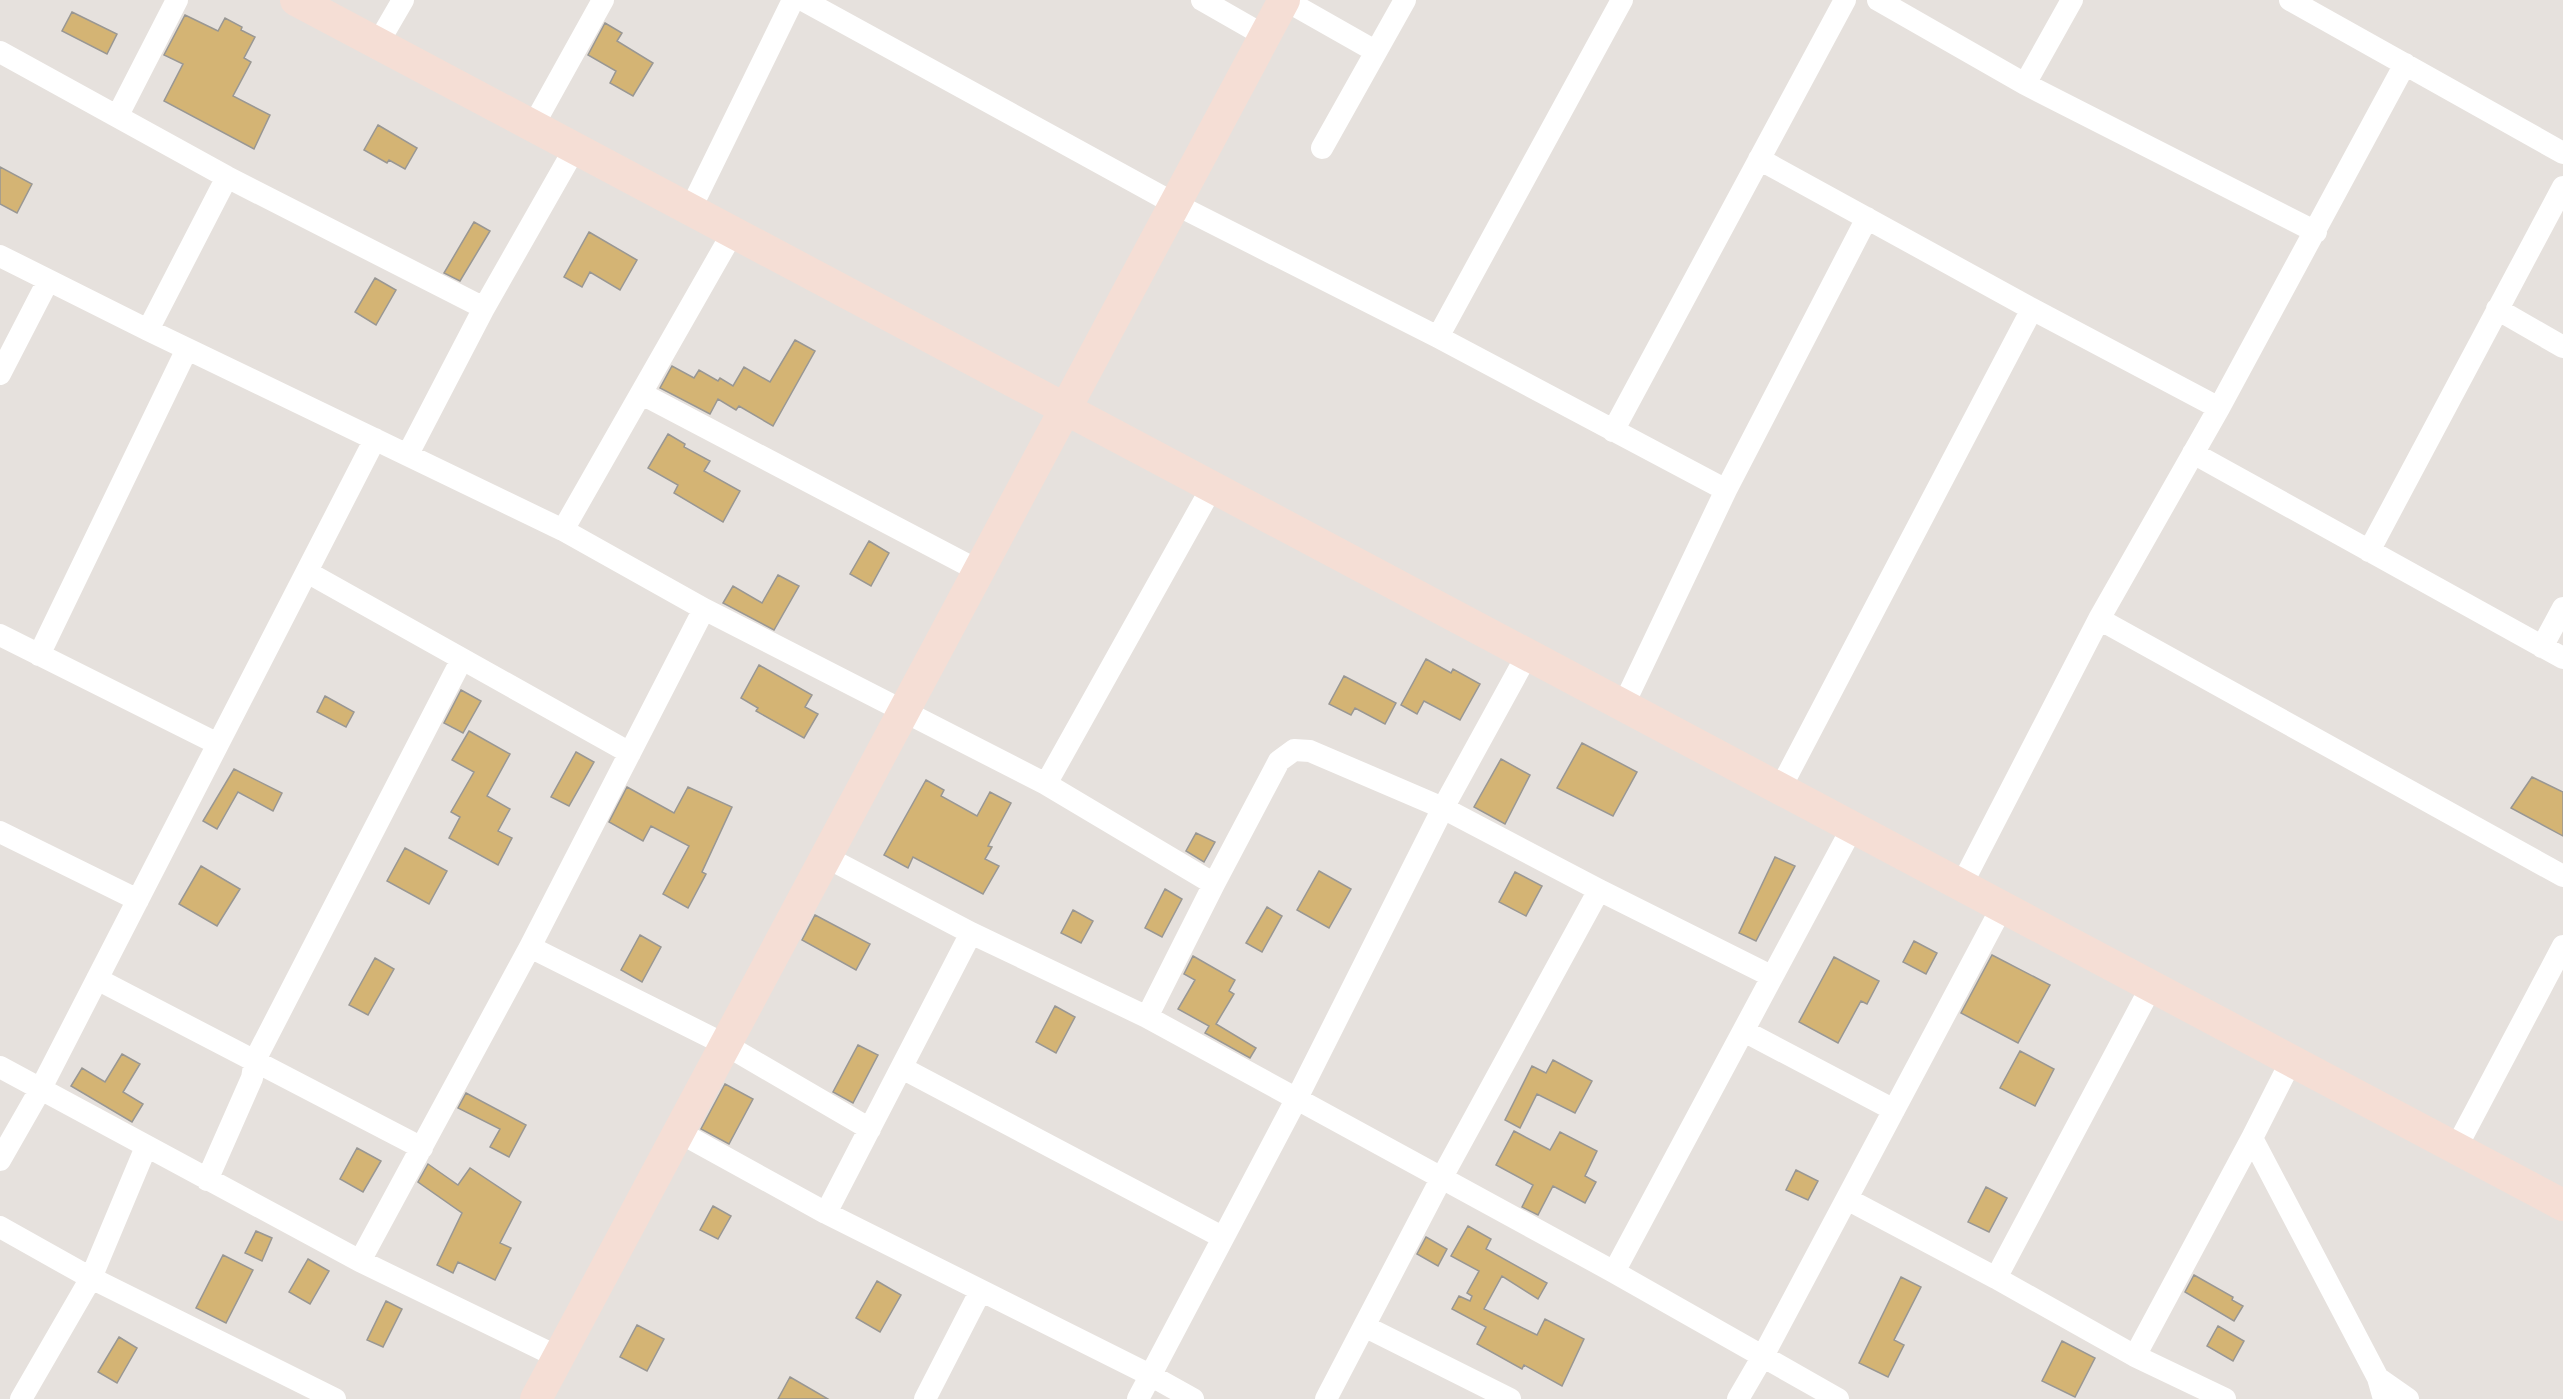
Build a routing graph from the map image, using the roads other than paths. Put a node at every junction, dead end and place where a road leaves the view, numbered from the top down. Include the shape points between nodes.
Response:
1 (177, 0) edge
2 (296, 0) edge
3 (402, 0) edge
4 (603, 0) edge
5 (793, 0) edge
6 (803, 0) edge
7 (1202, 0) edge
8 (1284, 0) edge
9 (1405, 0) edge
10 (1622, 0) edge
11 (1845, 0) edge
12 (1878, 0) edge
13 (2072, 0) edge
14 (2290, 0) edge
15 (1265, 36) junction
16 (378, 44) junction
17 (1376, 51) junction
18 (0, 52) edge
19 (2405, 64) junction
20 (2025, 84) junction
21 (118, 115) junction
22 (533, 126) junction
23 (575, 148) junction
24 (1322, 148) dead end
25 (2563, 153) edge
26 (1759, 159) junction
27 (227, 177) junction
28 (2563, 187) edge
29 (1175, 204) junction
30 (690, 210) junction
31 (1867, 218) junction
32 (733, 232) junction
33 (2316, 232) junction
34 (0, 256) edge
35 (48, 281) junction
36 (484, 308) junction
37 (2032, 309) junction
38 (2497, 309) junction
39 (148, 330) junction
40 (1438, 337) junction
41 (2563, 347) edge
42 (187, 349) junction
43 (0, 374) edge
44 (642, 393) junction
45 (2219, 408) junction
46 (1065, 409) junction
47 (1613, 431) junction
48 (375, 439) junction
49 (2193, 453) junction
50 (408, 454) junction
51 (1212, 487) junction
52 (1726, 490) junction
53 (562, 530) junction
54 (2369, 551) junction
55 (979, 571) junction
56 (308, 572) junction
57 (2563, 608) edge
58 (704, 609) junction
59 (2099, 619) junction
60 (0, 635) edge
61 (2542, 647) junction
62 (39, 655) junction
63 (1527, 655) junction
64 (462, 658) junction
65 (2563, 658) edge
66 (1623, 706) junction
67 (903, 712) junction
68 (218, 744) junction
69 (630, 753) junction
70 (1046, 784) junction
71 (1780, 789) junction
72 (1443, 808) junction
73 (1852, 828) junction
74 (0, 832) edge
75 (826, 857) junction
76 (2563, 876) edge
77 (1214, 884) junction
78 (1961, 886) junction
79 (1599, 890) junction
80 (138, 900) junction
81 (2002, 907) junction
82 (971, 933) junction
83 (2563, 946) edge
84 (530, 947) junction
85 (1771, 976) junction
86 (98, 979) junction
87 (2151, 987) junction
88 (1147, 1017) junction
89 (1744, 1032) junction
90 (726, 1045) junction
91 (255, 1060) junction
92 (2291, 1061) junction
93 (0, 1067) edge
94 (902, 1068) junction
95 (40, 1090) junction
96 (1296, 1098) junction
97 (1894, 1110) junction
98 (870, 1129) junction
99 (679, 1132) junction
100 (2252, 1138) junction
101 (146, 1147) junction
102 (422, 1148) junction
103 (2456, 1148) junction
104 (0, 1160) edge
105 (1441, 1179) junction
106 (207, 1180) junction
107 (1847, 1199) junction
108 (2563, 1205) edge
109 (826, 1213) junction
110 (0, 1227) edge
111 (1222, 1237) junction
112 (360, 1261) junction
113 (1614, 1272) junction
114 (91, 1278) junction
115 (1996, 1278) junction
116 (980, 1292) junction
117 (1366, 1327) junction
118 (1763, 1356) junction
119 (2135, 1356) junction
120 (558, 1357) junction
121 (1150, 1375) junction
122 (2381, 1388) edge
123 (2186, 1390) edge
124 (0, 1394) edge
125 (10, 1399) edge
126 (21, 1399) edge
127 (335, 1399) edge
128 (536, 1399) edge
129 (925, 1399) edge
130 (1138, 1399) edge
131 (1193, 1399) edge
132 (1326, 1399) edge
133 (1510, 1399) edge
134 (1738, 1399) edge
135 (1838, 1399) edge
136 (2225, 1399) edge
137 (2408, 1399) edge

1 - 21 street
2 - 16 street
3 - 16 street
4 - 22 street
5 - 30 street
6 - 29 street
7 - 15 street
8 - 15 street
8 - 17 street
9 - 17 street
10 - 40 street
11 - 26 street
12 - 20 street
13 - 20 street
14 - 19 street
15 - 29 street
16 - 22 street
17 - 24 street
18 - 21 street
19 - 25 street
19 - 33 street
20 - 33 street
21 - 27 street
22 - 23 street
23 - 30 street
23 - 36 street
26 - 31 street
26 - 47 street
27 - 36 street
27 - 39 street
28 - 38 street
29 - 40 street
29 - 46 street
30 - 32 street
31 - 37 street
31 - 52 street
32 - 44 street
32 - 46 street
33 - 45 street
34 - 35 street
35 - 39 street
35 - 43 street
36 - 50 street
37 - 45 street
37 - 71 street
38 - 41 street
38 - 54 street
39 - 42 street
40 - 47 street
42 - 48 street
42 - 62 street
44 - 53 street
44 - 55 street
45 - 49 street
46 - 51 street
46 - 55 street
47 - 52 street
48 - 50 street
48 - 56 street
49 - 54 street
49 - 59 street
50 - 53 street
51 - 63 street
51 - 70 street
52 - 66 street
53 - 58 street
54 - 61 street
55 - 67 street
56 - 64 street
56 - 68 street
57 - 61 street
58 - 67 street
58 - 69 street
59 - 76 street
59 - 78 street
60 - 62 street
61 - 65 street
62 - 68 street
63 - 66 street
63 - 72 street
64 - 69 street
64 - 91 street
66 - 71 street
67 - 70 street
67 - 75 street
68 - 80 street
69 - 84 street
70 - 77 street
71 - 73 street
72 - 77 street via 1310,751 1294,750 1279,761
72 - 79 street
72 - 96 street
73 - 78 street
73 - 85 street
74 - 80 street
75 - 82 street
75 - 90 street
77 - 88 street
78 - 81 street
79 - 85 street
79 - 105 street
80 - 86 street
81 - 87 street
81 - 97 street
82 - 88 street
82 - 94 street
83 - 103 street
84 - 90 street
84 - 102 street
85 - 89 street
86 - 91 street
86 - 95 street
87 - 92 street
87 - 115 street
88 - 96 street
89 - 97 street
89 - 113 street
90 - 98 street
90 - 99 street
91 - 102 street
91 - 106 street via 252,1078
92 - 100 street
92 - 103 street
93 - 95 street
94 - 98 street
94 - 111 street
95 - 101 street
95 - 104 street
96 - 105 street
96 - 111 street
97 - 107 street
98 - 109 street
99 - 109 street
99 - 120 street
100 - 119 street
100 - 122 street
101 - 106 street
101 - 114 street
102 - 112 street
103 - 108 street
105 - 113 street
105 - 117 street
106 - 112 street
107 - 115 street
107 - 118 street
109 - 116 street
110 - 114 street
111 - 121 street
112 - 120 street
113 - 118 street
114 - 126 street
114 - 127 street
115 - 119 street
116 - 121 street
116 - 129 street
117 - 132 street
117 - 133 street
118 - 134 street
118 - 135 street
119 - 123 street
120 - 128 street
121 - 130 street
121 - 131 street
122 - 137 street
123 - 136 street
124 - 125 street

